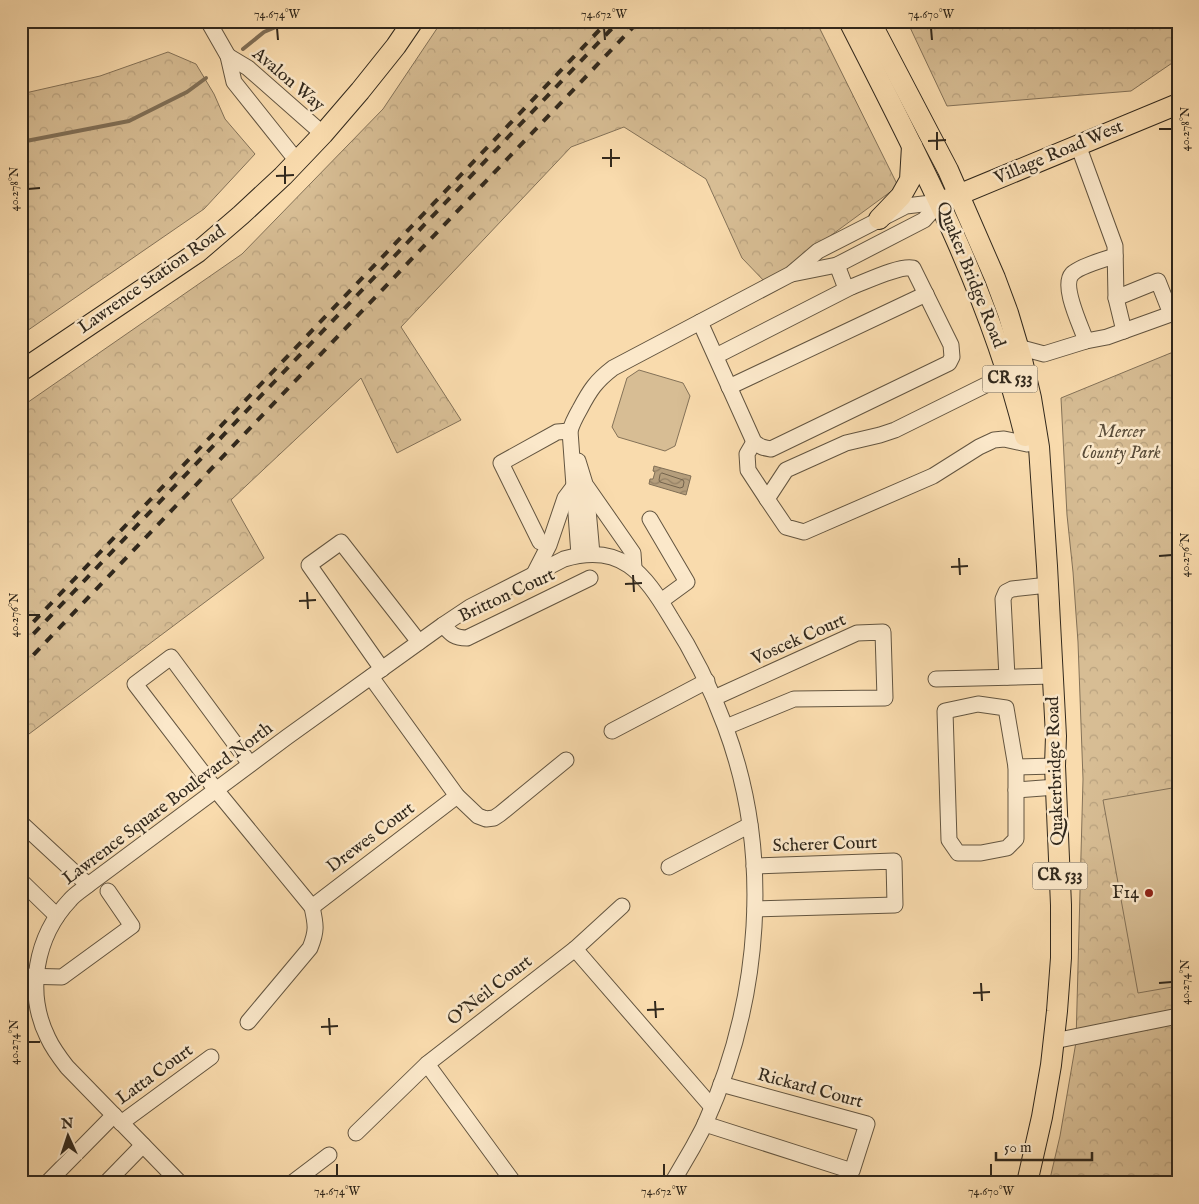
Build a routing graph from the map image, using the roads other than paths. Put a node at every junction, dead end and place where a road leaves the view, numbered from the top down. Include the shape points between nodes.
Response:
1 (208, 21) edge
2 (412, 21) edge
3 (849, 21) edge
4 (870, 21) edge
5 (228, 56) junction
6 (1178, 104) edge
7 (323, 134) junction
8 (1078, 145) junction
9 (912, 146) junction
10 (297, 161) junction
11 (959, 195) junction
12 (940, 202) junction
13 (879, 219) junction
14 (1114, 256) junction
15 (837, 265) junction
16 (790, 274) junction
17 (848, 287) junction
18 (926, 294) junction
19 (1116, 298) junction
20 (700, 322) junction
21 (1124, 331) junction
22 (1086, 340) junction
23 (1018, 347) junction
24 (716, 356) junction
25 (21, 371) edge
26 (1008, 374) junction
27 (729, 387) junction
28 (570, 431) junction
29 (754, 442) junction
30 (1027, 444) junction
31 (579, 485) junction
32 (767, 499) junction
33 (650, 519) dead end
34 (540, 542) dead end
35 (585, 554) junction
36 (634, 568) junction
37 (534, 574) junction
38 (1048, 575) junction
39 (590, 578) dead end
40 (661, 601) junction
41 (443, 625) junction
42 (420, 642) junction
43 (377, 673) junction
44 (1052, 676) junction
45 (1007, 677) junction
46 (936, 679) dead end
47 (707, 681) junction
48 (714, 698) junction
49 (726, 727) junction
50 (612, 730) dead end
51 (566, 760) dead end
52 (250, 764) junction
53 (1056, 766) junction
54 (1016, 767) junction
55 (1056, 788) junction
56 (216, 790) junction
57 (1016, 790) junction
58 (457, 796) junction
59 (21, 823) edge
60 (750, 825) junction
61 (754, 866) junction
62 (669, 867) dead end
63 (21, 881) edge
64 (88, 885) junction
65 (108, 891) dead end
66 (622, 906) dead end
67 (312, 907) junction
68 (754, 909) junction
69 (57, 916) junction
70 (576, 949) junction
71 (29, 977) edge
72 (1178, 1016) edge
73 (248, 1022) dead end
74 (1054, 1041) junction
75 (211, 1057) dead end
76 (427, 1064) junction
77 (721, 1084) junction
78 (712, 1107) junction
79 (117, 1119) junction
80 (705, 1124) junction
81 (356, 1133) dead end
82 (143, 1145) junction
83 (329, 1155) dead end
84 (47, 1183) edge
85 (106, 1183) edge
86 (180, 1183) edge
87 (292, 1183) edge
88 (514, 1183) edge
89 (672, 1183) edge
90 (1027, 1183) edge

1 - 5 street, Avalon Way
2 - 7 main road, Lawrence Station Road via 396,46
3 - 9 main road, Quaker Bridge Road / CR 533
4 - 11 main road, Quaker Bridge Road / CR 533
5 - 7 street, Avalon Way via 248,68
5 - 10 street, Avalon Way via 234,82
6 - 8 main road, Village Road West
7 - 10 main road, Lawrence Station Road
8 - 11 main road, Village Road West
8 - 14 street via 1113,241
9 - 12 main road, Quaker Bridge Road / CR 533
9 - 13 main road via 910,180 901,196
10 - 25 main road, Lawrence Station Road via 198,252
11 - 12 main road, Village Road West
11 - 23 main road, Quaker Bridge Road / CR 533 via 995,278
12 - 13 street via 906,206
12 - 15 street via 924,220
12 - 26 main road, Quaker Bridge Road / CR 533 via 988,315
13 - 16 street via 818,251
14 - 19 street
14 - 22 street via 1070,276 1068,292
15 - 16 street
15 - 17 street
16 - 20 street
17 - 18 street via 896,269 911,267
17 - 24 street
18 - 27 street
18 - 29 street via 951,345 949,363 771,449
19 - 21 street
19 - 21 street via 1158,281 1171,314
20 - 24 street
20 - 28 street via 612,368 588,392
21 - 22 street
22 - 23 street via 1044,354
23 - 38 main road, Quaker Bridge Road / CR 533 via 1039,447
24 - 27 street
26 - 30 main road, Quaker Bridge Road / CR 533
26 - 32 street via 895,430 846,443 786,470
27 - 29 street
28 - 31 street
28 - 34 street via 557,432 501,462
29 - 32 street via 748,454 748,470
30 - 32 street via 994,440 933,476 804,532 786,527
30 - 38 main road, Quaker Bridge Road / CR 533 via 1040,502
31 - 35 street
31 - 36 street via 633,553
31 - 37 street via 565,498 549,545
33 - 40 street via 686,582
35 - 36 street via 614,558
35 - 37 street, Lawrence Square Boulevard North via 564,559
36 - 40 street
37 - 41 street, Lawrence Square Boulevard North via 470,607
38 - 44 main road, Quakerbridge Road / CR 533
38 - 45 street via 1006,592 1003,599
39 - 41 street, Britton Court via 467,638 453,635
40 - 47 street
41 - 42 street, Lawrence Square Boulevard North
42 - 43 street, Lawrence Square Boulevard North
42 - 43 street via 341,542 308,565
43 - 52 street, Lawrence Square Boulevard North
43 - 58 street
44 - 45 street
44 - 53 main road, Quakerbridge Road / CR 533
45 - 46 street
47 - 48 street
47 - 50 street
48 - 49 street
48 - 49 street, Voscek Court via 857,633 883,632 884,698 794,699
49 - 60 street
51 - 58 street via 494,818 478,816
52 - 56 street, Lawrence Square Boulevard North
52 - 56 street via 171,657 135,684
53 - 54 street
53 - 55 main road, Quakerbridge Road / CR 533
54 - 57 street
54 - 57 street via 1006,708 978,704 945,711 950,840 958,853 1007,848 1016,840
55 - 57 street
55 - 74 main road, Quakerbridge Road / CR 533 via 1061,958
56 - 64 street, Lawrence Square Boulevard North
56 - 67 street
58 - 67 street, Drewes Court
59 - 64 street
60 - 61 street
60 - 62 street
61 - 68 street
61 - 68 street, Scherer Court via 894,861 895,905
63 - 69 street
64 - 69 street, Lawrence Square Boulevard North
65 - 71 street via 132,926 62,977
66 - 70 street, O'Neil Court
67 - 73 street via 316,925 310,948
68 - 77 street via 751,963 743,1009
69 - 71 street, Lawrence Square Boulevard North
70 - 76 street, O'Neil Court
70 - 78 street
71 - 79 street, Lawrence Square Boulevard North via 47,1036 55,1051
72 - 74 street
74 - 90 main road, Quakerbridge Road / CR 533 via 1042,1118
75 - 79 street, Latta Court
76 - 81 street, O'Neil Court
76 - 88 street
77 - 78 street
77 - 80 street, Rickard Court via 867,1124 852,1171
78 - 80 street
79 - 82 street, Lawrence Square Boulevard North
79 - 84 street, Latta Court
80 - 89 street
82 - 85 street
82 - 86 street, Lawrence Square Boulevard North
83 - 87 street

